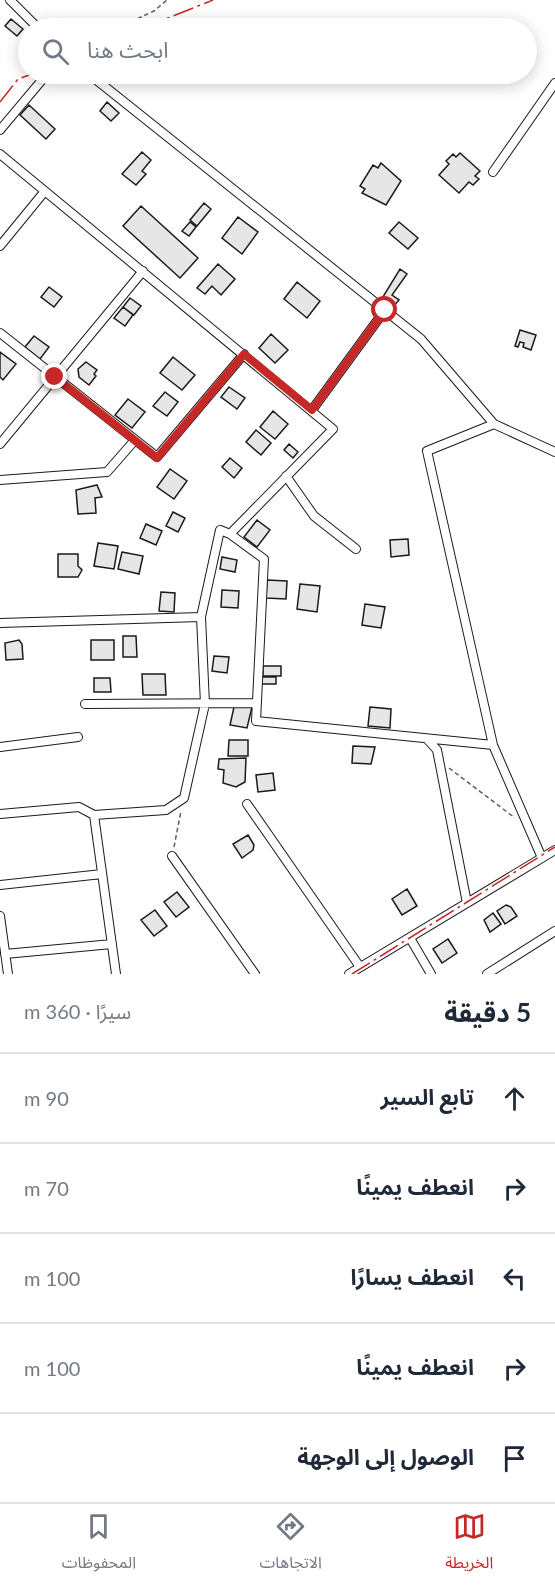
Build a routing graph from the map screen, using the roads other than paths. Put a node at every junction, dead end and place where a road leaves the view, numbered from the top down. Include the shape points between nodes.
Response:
1 (9, 0) edge
2 (28, 18) edge
3 (555, 83) edge
4 (39, 84) edge
5 (102, 84) edge
6 (0, 130) edge
7 (0, 154) edge
8 (493, 172) dead end
9 (45, 191) junction
10 (0, 246) edge
11 (143, 271) junction
12 (385, 310) junction
13 (0, 333) edge
14 (244, 354) junction
15 (55, 377) junction
16 (312, 410) junction
17 (494, 424) junction
18 (135, 440) junction
19 (0, 444) edge
20 (555, 452) edge
21 (286, 476) junction
22 (0, 480) edge
23 (230, 534) junction
24 (356, 549) dead end
25 (201, 617) junction
26 (0, 623) edge
27 (257, 703) junction
28 (85, 704) dead end
29 (205, 704) junction
30 (78, 737) dead end
31 (428, 738) junction
32 (493, 745) junction
33 (0, 747) edge
34 (247, 804) dead end
35 (0, 814) edge
36 (94, 815) junction
37 (555, 850) edge
38 (172, 856) road end
39 (542, 858) junction
40 (102, 874) junction
41 (0, 885) edge
42 (467, 903) junction
43 (0, 916) edge
44 (555, 931) edge
45 (410, 938) junction
46 (112, 944) junction
47 (5, 954) junction
48 (360, 967) junction
49 (8, 974) edge
50 (116, 974) edge
51 (255, 974) edge
52 (349, 974) edge
53 (431, 974) edge
54 (487, 974) edge

1 - 2 street
3 - 8 street
4 - 6 street
5 - 12 street
7 - 9 street
9 - 10 street
9 - 11 street
11 - 14 street
11 - 15 street
12 - 16 street
12 - 17 street via 421,339
13 - 15 street
14 - 16 street
14 - 18 street via 157,458
15 - 18 street
15 - 19 street
16 - 21 street via 333,429
17 - 20 street
17 - 32 street via 427,451
18 - 22 street via 107,472
21 - 23 street
21 - 24 street via 314,516
23 - 25 street via 220,530
23 - 27 street via 264,559
25 - 26 street
25 - 29 street
27 - 29 street
27 - 31 street via 256,721
28 - 29 street
29 - 36 street via 184,798 166,810
30 - 33 street
31 - 32 street
31 - 42 street via 437,750
32 - 39 street
34 - 48 street
35 - 36 street via 79,807
36 - 40 street
37 - 39 street
38 - 51 street
39 - 42 street
40 - 41 street
40 - 46 street
42 - 45 street
43 - 47 street
44 - 54 street
45 - 48 street
45 - 53 street
46 - 47 street
46 - 50 street
47 - 49 street
48 - 52 street

